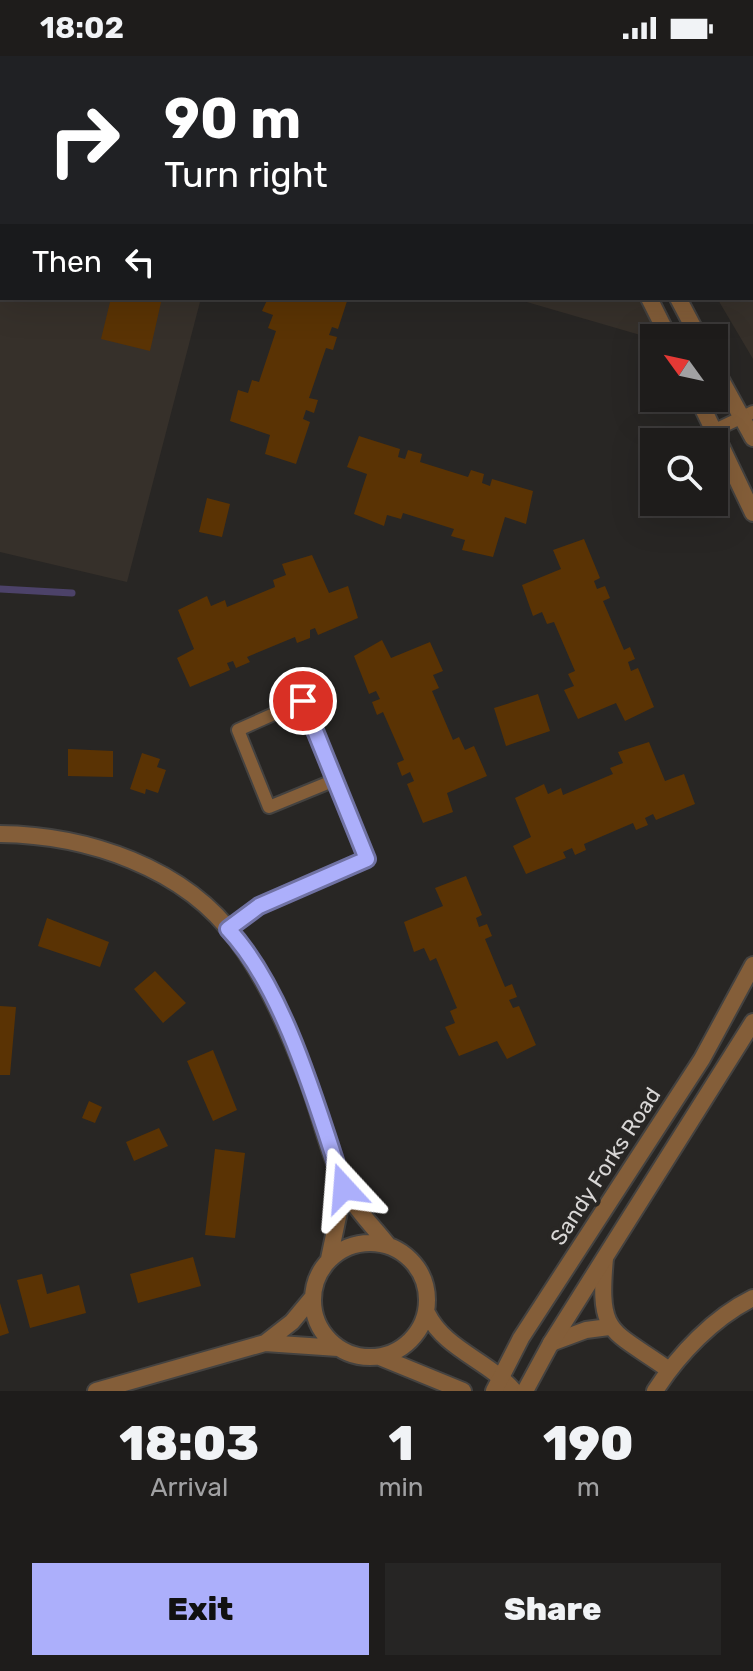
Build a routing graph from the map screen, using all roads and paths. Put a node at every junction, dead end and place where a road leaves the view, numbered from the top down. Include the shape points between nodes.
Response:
1 (650, 300) edge
2 (679, 300) edge
3 (662, 324) edge
4 (692, 324) edge
5 (728, 387) edge
6 (748, 415) edge
7 (720, 428) edge
8 (753, 438) edge
9 (728, 462) edge
10 (753, 513) edge
11 (335, 780) junction
12 (0, 834) edge
13 (228, 929) junction
14 (753, 965) edge
15 (753, 1022) edge
16 (344, 1188) junction
17 (387, 1244) junction
18 (334, 1255) junction
19 (605, 1258) junction
20 (312, 1298) junction
21 (753, 1298) edge
22 (427, 1313) junction
23 (609, 1327) junction
24 (265, 1343) junction
25 (551, 1343) junction
26 (338, 1348) junction
27 (387, 1354) junction
28 (669, 1370) junction
29 (498, 1384) edge
30 (96, 1391) edge
31 (463, 1391) edge
32 (514, 1391) edge
33 (525, 1391) edge
34 (655, 1391) edge

1 - 3 street
2 - 4 street
5 - 6 street
6 - 7 lane
6 - 8 street
9 - 10 street
11 - 11 lane via 303,701 238,730 269,807
11 - 13 lane via 367,859 259,906
12 - 13 street via 69,839 138,862 173,883
13 - 16 street via 263,980 294,1045
14 - 29 street, Sandy Forks Road via 702,1059 521,1338
15 - 19 street
16 - 17 street
16 - 18 street
17 - 18 street via 370,1242
17 - 22 street via 420,1271
18 - 20 street via 320,1271
19 - 23 street via 600,1306
19 - 25 street
20 - 24 street
20 - 26 street via 319,1326
21 - 28 street via 730,1309
22 - 27 street via 415,1336
22 - 29 street via 443,1338
23 - 25 street
23 - 28 street
24 - 26 street
24 - 30 street
25 - 33 street
26 - 27 street via 366,1358
27 - 31 street
28 - 34 street
29 - 32 street

